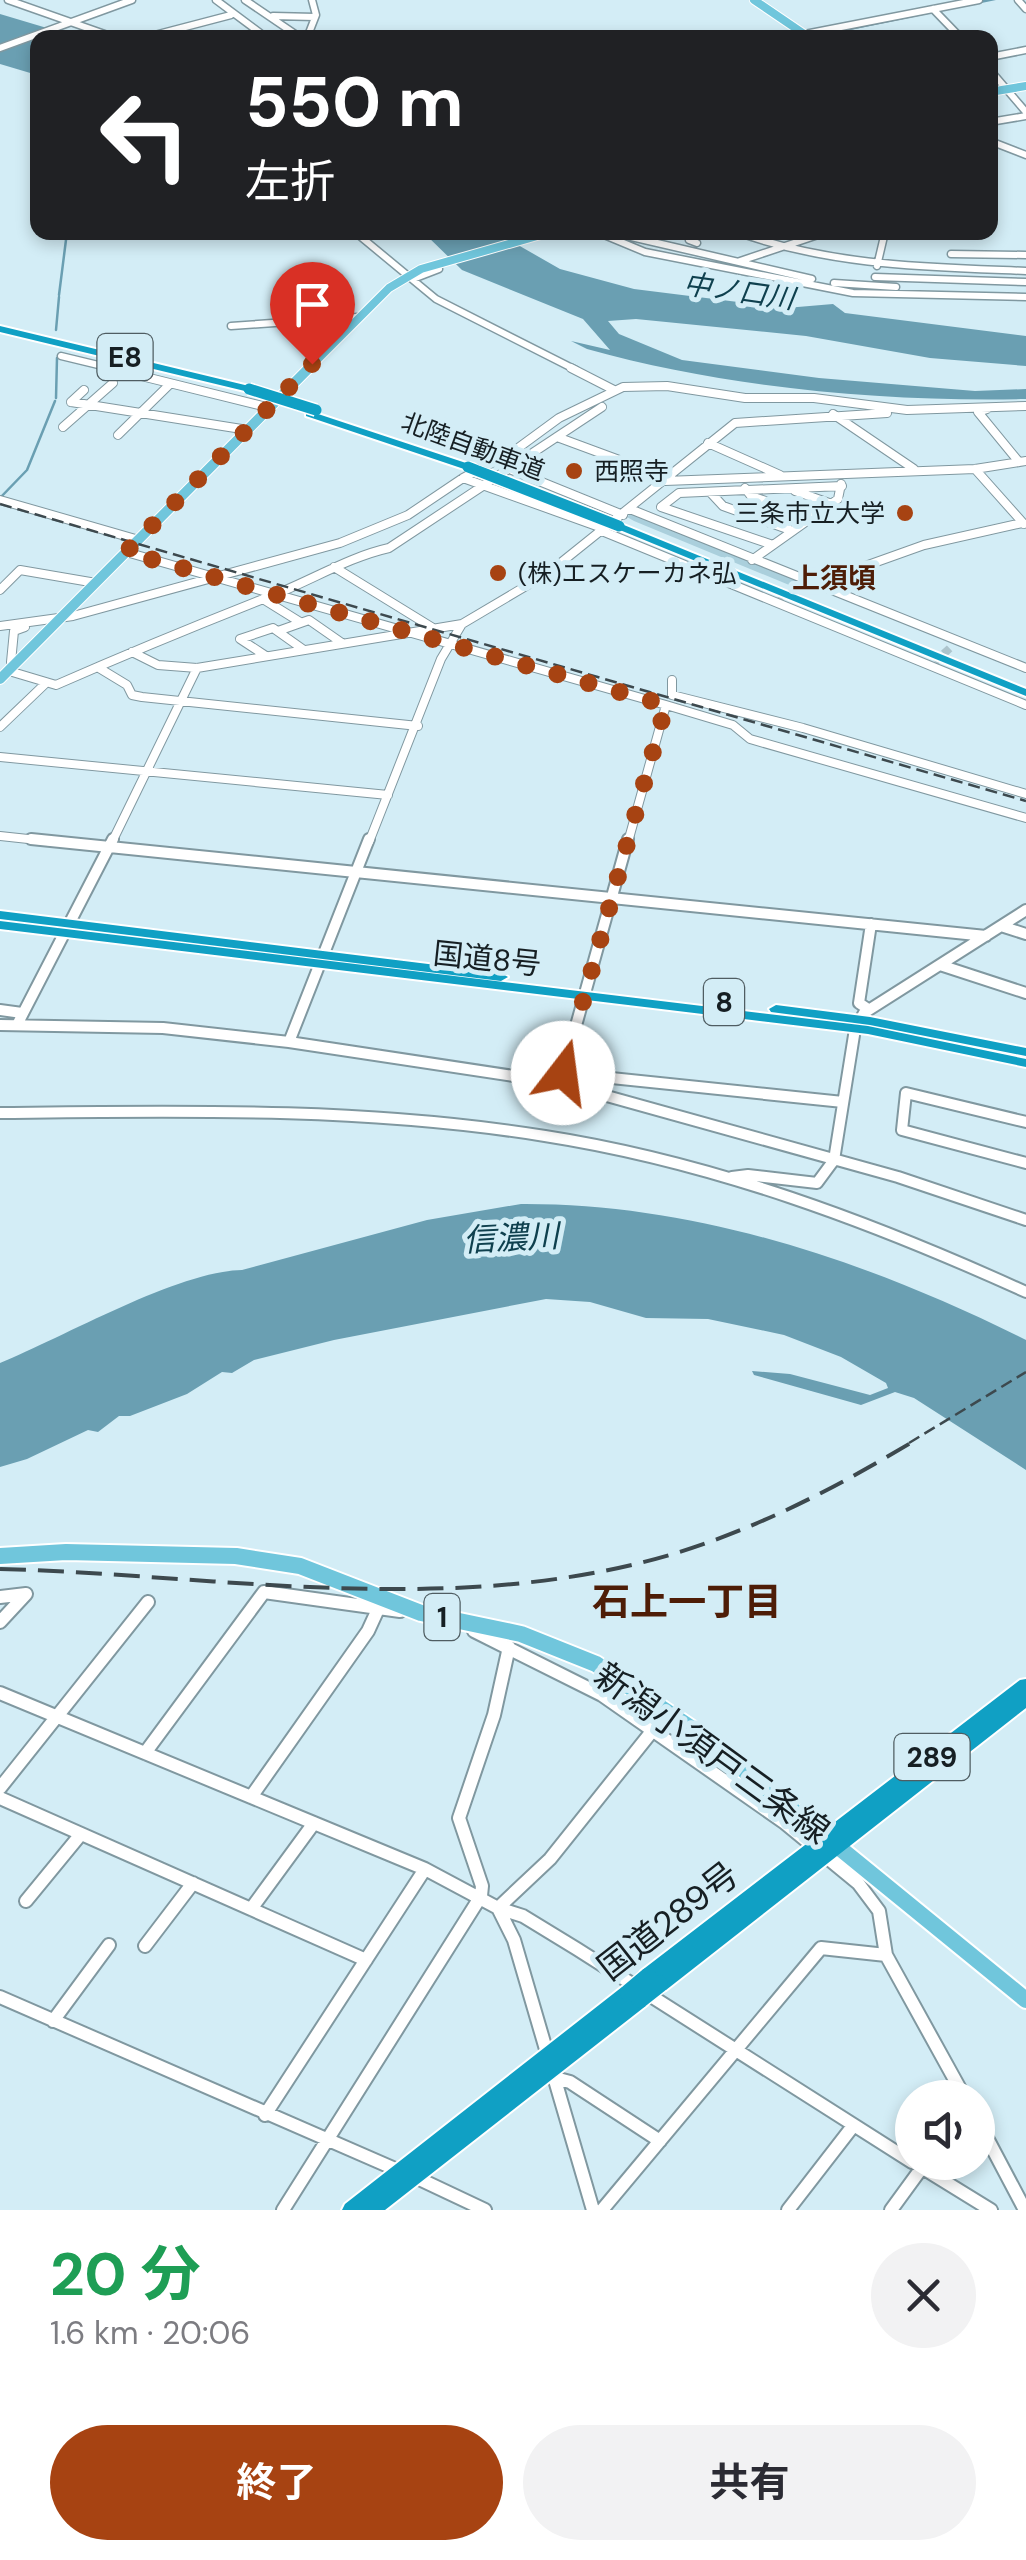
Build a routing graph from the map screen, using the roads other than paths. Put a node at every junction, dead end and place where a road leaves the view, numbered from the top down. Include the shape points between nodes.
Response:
1 (8, 0) edge
2 (132, 0) edge
3 (245, 0) edge
4 (312, 0) edge
5 (754, 0) edge
6 (979, 0) edge
7 (1018, 0) edge
8 (218, 1) edge
9 (932, 9) junction
10 (1026, 9) edge
11 (232, 15) junction
12 (272, 16) junction
13 (315, 17) junction
14 (68, 23) junction
15 (49, 30) edge
16 (90, 30) edge
17 (174, 30) edge
18 (255, 30) edge
19 (292, 30) edge
20 (308, 30) edge
21 (799, 30) edge
22 (836, 30) edge
23 (954, 30) edge
24 (30, 37) edge
25 (0, 48) edge
26 (1026, 50) edge
27 (998, 55) edge
28 (998, 80) edge
29 (1026, 86) edge
30 (1006, 89) junction
31 (998, 90) edge
32 (1026, 114) edge
33 (998, 120) edge
34 (998, 144) edge
35 (1026, 156) edge
36 (365, 240) edge
37 (524, 240) edge
38 (615, 240) edge
39 (646, 240) edge
40 (688, 240) edge
41 (757, 240) edge
42 (805, 240) edge
43 (883, 240) edge
44 (697, 243) dead end
45 (781, 249) junction
46 (952, 254) dead end
47 (1026, 254) edge
48 (694, 260) junction
49 (739, 261) junction
50 (878, 262) junction
51 (1026, 271) edge
52 (410, 277) junction
53 (874, 281) junction
54 (1026, 282) edge
55 (834, 290) junction
56 (1026, 294) edge
57 (358, 317) junction
58 (231, 326) dead end
59 (0, 332) edge
60 (61, 356) dead end
61 (113, 384) dead end
62 (170, 384) junction
63 (84, 390) dead end
64 (614, 390) junction
65 (88, 405) junction
66 (998, 406) junction
67 (1026, 406) edge
68 (602, 407) dead end
69 (271, 408) junction
70 (901, 410) junction
71 (313, 412) joint
72 (141, 413) junction
73 (832, 414) junction
74 (63, 427) dead end
75 (248, 430) junction
76 (118, 435) dead end
77 (556, 437) junction
78 (708, 443) junction
79 (1023, 461) edge
80 (469, 469) junction
81 (975, 469) junction
82 (512, 470) junction
83 (916, 470) junction
84 (837, 474) junction
85 (782, 476) junction
86 (741, 478) junction
87 (666, 479) junction
88 (489, 484) junction
89 (842, 486) junction
90 (787, 488) junction
91 (746, 490) junction
92 (710, 492) junction
93 (0, 500) edge
94 (832, 504) junction
95 (813, 517) junction
96 (624, 518) junction
97 (1024, 525) edge
98 (603, 530) junction
99 (794, 531) junction
100 (139, 540) junction
101 (773, 545) junction
102 (126, 552) junction
103 (752, 560) junction
104 (334, 567) junction
105 (219, 578) junction
106 (96, 583) junction
107 (808, 586) junction
108 (0, 590) edge
109 (278, 593) junction
110 (263, 599) junction
111 (66, 617) junction
112 (49, 618) junction
113 (300, 622) junction
114 (462, 624) junction
115 (0, 626) edge
116 (434, 628) junction
117 (278, 631) junction
118 (413, 631) junction
119 (452, 642) junction
120 (342, 644) junction
121 (304, 650) junction
122 (132, 652) junction
123 (266, 656) junction
124 (8, 667) edge
125 (99, 668) junction
126 (198, 668) junction
127 (1026, 668) edge
128 (672, 680) dead end
129 (46, 683) junction
130 (1026, 685) edge
131 (1026, 693) edge
132 (183, 704) junction
133 (666, 705) junction
134 (1026, 705) edge
135 (418, 726) junction
136 (0, 727) edge
137 (0, 757) edge
138 (148, 770) junction
139 (1026, 794) edge
140 (388, 796) junction
141 (1026, 818) edge
142 (0, 836) edge
143 (108, 846) junction
144 (356, 872) junction
145 (611, 899) junction
146 (1026, 910) edge
147 (0, 914) edge
148 (0, 924) edge
149 (871, 924) junction
150 (1002, 926) junction
151 (65, 928) junction
152 (1026, 934) edge
153 (986, 936) junction
154 (323, 960) junction
155 (940, 965) junction
156 (586, 989) junction
157 (1026, 992) edge
158 (0, 1010) edge
159 (22, 1013) junction
160 (861, 1019) junction
161 (0, 1025) edge
162 (16, 1025) junction
163 (290, 1042) junction
164 (1026, 1052) edge
165 (1026, 1063) edge
166 (562, 1078) junction
167 (843, 1102) junction
168 (0, 1113) edge
169 (1026, 1122) edge
170 (834, 1160) junction
171 (1026, 1164) edge
172 (728, 1177) junction
173 (1026, 1204) edge
174 (1021, 1218) edge
175 (1026, 1292) edge
176 (0, 1556) edge
177 (0, 1598) edge
178 (148, 1602) dead end
179 (378, 1607) junction
180 (421, 1613) junction
181 (0, 1622) edge
182 (509, 1647) junction
183 (1026, 1684) edge
184 (2, 1697) edge
185 (1026, 1698) edge
186 (57, 1717) junction
187 (653, 1730) junction
188 (144, 1753) junction
189 (0, 1788) edge
190 (250, 1797) junction
191 (0, 1798) edge
192 (314, 1823) junction
193 (81, 1834) junction
194 (833, 1842) junction
195 (424, 1869) junction
196 (193, 1883) junction
197 (482, 1896) junction
198 (26, 1901) dead end
199 (498, 1908) junction
200 (251, 1909) junction
201 (110, 1946) dead end
202 (145, 1946) dead end
203 (886, 1954) junction
204 (366, 1960) junction
205 (0, 1998) edge
206 (1026, 2000) edge
207 (53, 2021) junction
208 (736, 2051) junction
209 (552, 2066) junction
210 (954, 2080) edge
211 (264, 2115) junction
212 (853, 2126) junction
213 (328, 2139) junction
214 (660, 2142) junction
215 (895, 2151) edge
216 (995, 2153) edge
217 (408, 2174) junction
218 (909, 2180) edge
219 (943, 2180) edge
220 (283, 2210) edge
221 (352, 2210) edge
222 (370, 2210) edge
223 (484, 2210) edge
224 (593, 2210) edge
225 (602, 2210) edge
226 (788, 2210) edge
227 (891, 2210) edge
228 (991, 2210) edge
229 (1025, 2210) edge

1 - 14 street
2 - 14 street
3 - 12 street
4 - 13 street
5 - 21 main road
6 - 9 street
7 - 10 street
8 - 11 street
9 - 22 street
9 - 23 street
11 - 17 street
11 - 18 street
12 - 13 street
12 - 19 street
13 - 20 street
14 - 15 street
14 - 16 street
24 - 25 street
26 - 27 street
28 - 30 street
29 - 30 main road
30 - 31 main road
30 - 32 street
32 - 33 street
34 - 35 street
36 - 52 street
37 - 52 main road
38 - 48 street
39 - 49 street
40 - 44 street
41 - 45 street
42 - 45 street
43 - 50 street
45 - 49 street
45 - 50 street
46 - 47 street
48 - 49 street
48 - 55 street
49 - 53 street via 822,282
50 - 51 street
50 - 53 street
52 - 57 main road
52 - 64 street via 450,307
53 - 54 street
53 - 55 street via 873,289
53 - 56 street
55 - 56 street
57 - 58 street
57 - 69 main road
59 - 71 highway, 北陸自動車道 / E8, bridge
60 - 62 street
61 - 65 street
62 - 69 street
62 - 72 street
63 - 65 street via 71,402
64 - 70 street via 667,386
64 - 80 street via 559,418 514,452
65 - 72 street
65 - 74 street
66 - 67 street
66 - 70 street
66 - 79 street via 978,412
68 - 77 street
69 - 75 main road
70 - 73 street
71 - 80 highway, 北陸自動車道 / E8
72 - 75 street
72 - 76 street
73 - 78 street via 735,424
73 - 83 street
75 - 100 main road
77 - 82 street
77 - 87 street
78 - 85 street
78 - 87 street
79 - 81 street
80 - 88 street
80 - 96 highway, 北陸自動車道 / E8, bridge
80 - 105 street via 408,515
81 - 83 street
81 - 97 street
82 - 88 street
82 - 96 street
83 - 84 street
84 - 85 street
84 - 89 street
85 - 86 street
86 - 87 street
86 - 91 street
87 - 96 street
88 - 98 street
88 - 104 street via 406,540
89 - 90 street
89 - 94 street
90 - 91 street
90 - 94 street
91 - 92 street
91 - 95 street
92 - 99 street via 730,510
92 - 101 street via 678,493 660,508
93 - 100 street
94 - 95 street
95 - 99 street
96 - 98 street
96 - 103 street
96 - 130 highway, 北陸自動車道 / E8
96 - 131 highway, 北陸自動車道 / E8
97 - 107 street via 924,546
98 - 114 street via 548,573
98 - 134 street
99 - 101 street
100 - 102 main road
101 - 103 street
102 - 105 street
102 - 106 main road
103 - 107 street
104 - 109 street
104 - 116 street
105 - 109 street
105 - 111 street
106 - 108 street via 20,570
106 - 111 main road
107 - 127 street
109 - 110 street
109 - 118 street
110 - 113 street
110 - 122 street
111 - 112 street
111 - 124 main road
112 - 115 street
112 - 124 street via 14,631
113 - 117 street
113 - 120 street via 312,621
114 - 116 street
114 - 119 street
116 - 118 street
117 - 121 street
117 - 123 street via 240,639
118 - 119 street
118 - 120 street
119 - 133 street
119 - 135 street
120 - 121 street
121 - 123 street
122 - 125 street
122 - 126 street via 158,665
123 - 126 street
124 - 129 street
125 - 129 street
125 - 132 street via 132,695
126 - 132 street
128 - 139 street via 672,695
129 - 136 street
132 - 135 street
132 - 138 street
133 - 141 street via 733,725 750,739
133 - 145 street
135 - 140 street
137 - 138 street
138 - 140 street
138 - 143 street
140 - 144 street
142 - 143 street
143 - 144 street
143 - 151 street
144 - 145 street
144 - 154 street
145 - 149 street
145 - 156 street
146 - 150 street
147 - 151 highway, 国道8号 / 8
148 - 151 highway, 国道8号 / 8
149 - 153 street
149 - 160 street
150 - 152 street
150 - 153 street
151 - 154 highway, 国道8号 / 8
151 - 159 street
153 - 155 street
154 - 156 highway, 国道8号 / 8
154 - 163 street
155 - 157 street
155 - 160 street
156 - 160 highway, 国道8号 / 8
156 - 166 street
158 - 159 street
159 - 162 street
160 - 164 highway, 国道8号 / 8
160 - 165 highway, 国道8号 / 8
160 - 167 street
161 - 162 street
162 - 163 street via 163,1028
163 - 166 street
166 - 167 street
166 - 170 street
167 - 170 street
168 - 172 street via 238,1111 388,1118 521,1132
169 - 171 street via 906,1093 902,1130
170 - 172 street via 810,1186
170 - 174 street
172 - 175 street
173 - 174 street
176 - 180 main road, 新潟小須戸三条線 / 1 via 236,1556 329,1574
177 - 181 street via 26,1594
178 - 186 street
179 - 180 street
179 - 188 street via 264,1592
179 - 190 street via 368,1631
180 - 182 street
180 - 194 main road, 新潟小須戸三条線 / 1 via 522,1634 596,1664 701,1736
182 - 187 street
182 - 197 street via 460,1818
183 - 194 highway, 国道289号 / 289
184 - 186 street
185 - 194 highway, 国道289号 / 289
186 - 188 street
186 - 189 street
187 - 194 street
187 - 199 street via 550,1858
188 - 190 street
190 - 192 street
191 - 193 street
192 - 195 street
192 - 200 street
193 - 196 street
193 - 198 street
194 - 203 street via 879,1911
194 - 206 main road, 新潟小須戸三条線 / 1
194 - 209 highway, 国道289号 / 289, bridge
195 - 197 street
195 - 204 street
196 - 200 street
196 - 202 street
197 - 199 street
197 - 213 street
199 - 208 street via 523,1916
199 - 209 street
200 - 204 street
201 - 207 street
203 - 208 street via 821,1948
203 - 210 street
204 - 211 street
205 - 207 street
207 - 211 street
208 - 212 street
208 - 214 street
209 - 214 street
209 - 217 highway, 国道289号 / 289
209 - 224 street
211 - 213 street
212 - 215 street
212 - 226 street
213 - 217 street
213 - 220 street
214 - 225 street
216 - 229 street
217 - 221 highway, 国道289号 / 289
217 - 222 highway, 国道289号 / 289
217 - 223 street
218 - 227 street
219 - 228 street

